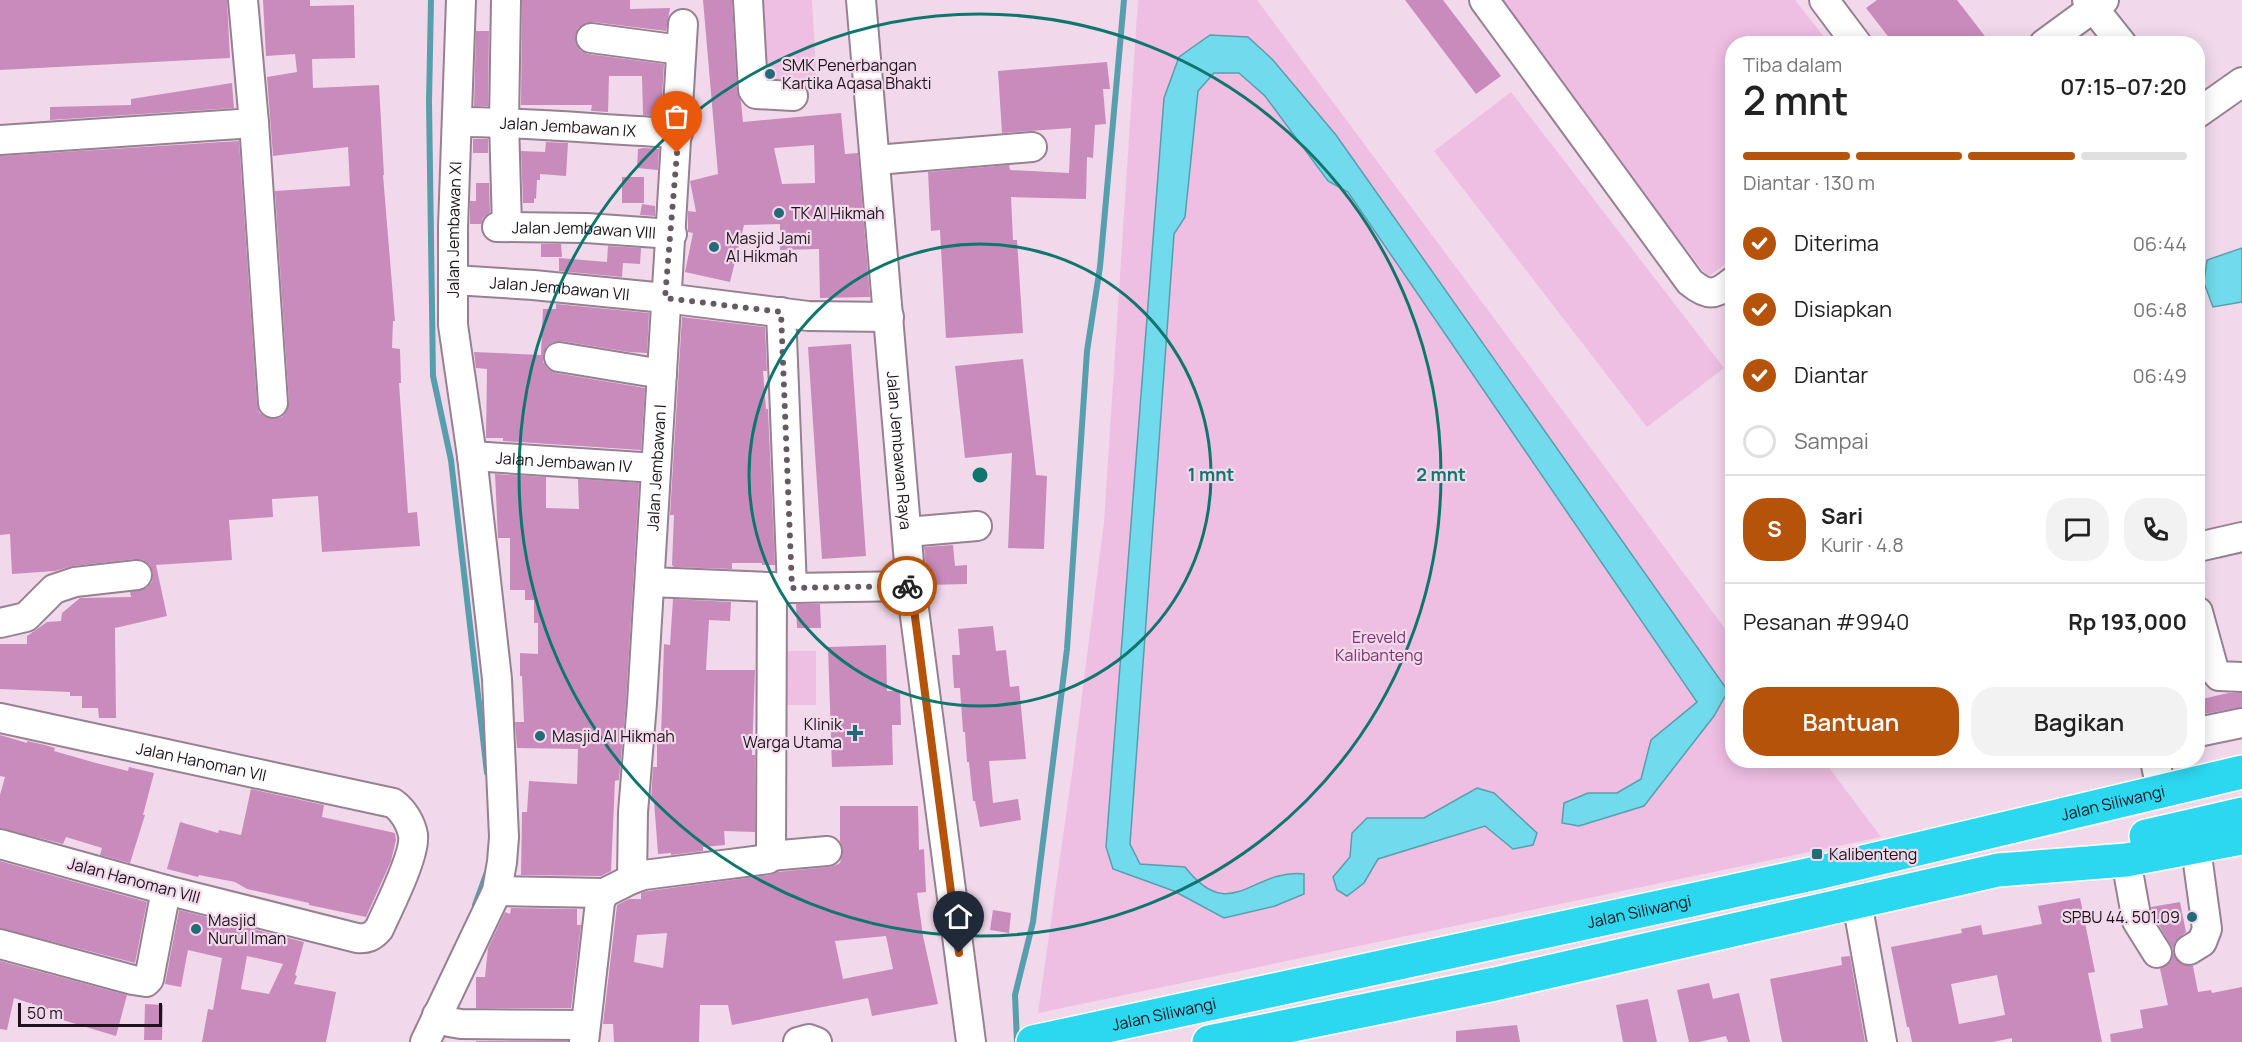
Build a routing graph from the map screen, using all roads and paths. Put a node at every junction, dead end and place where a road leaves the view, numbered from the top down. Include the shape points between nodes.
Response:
1 (243, 0) edge
2 (461, 0) edge
3 (506, 0) edge
4 (748, 0) edge
5 (861, 0) edge
6 (1484, 0) edge
7 (1824, 0) edge
8 (2101, 21) edge
9 (1851, 36) edge
10 (2064, 36) edge
11 (591, 38) dead end
12 (2242, 82) edge
13 (793, 96) dead end
14 (2205, 108) edge
15 (457, 122) junction
16 (504, 122) junction
17 (254, 123) junction
18 (678, 134) junction
19 (0, 140) edge
20 (1032, 147) dead end
21 (876, 160) junction
22 (672, 234) junction
23 (454, 279) junction
24 (1725, 288) edge
25 (665, 298) junction
26 (781, 312) junction
27 (889, 317) junction
28 (559, 357) dead end
29 (662, 374) junction
30 (273, 403) dead end
31 (472, 456) junction
32 (656, 468) junction
33 (977, 526) dead end
34 (907, 532) junction
35 (2242, 537) edge
36 (2205, 545) edge
37 (138, 575) dead end
38 (650, 582) junction
39 (911, 586) junction
40 (782, 587) junction
41 (0, 623) edge
42 (2205, 637) edge
43 (2242, 677) edge
44 (0, 718) edge
45 (2242, 723) edge
46 (2205, 731) edge
47 (2242, 772) edge
48 (2158, 775) edge
49 (2242, 814) edge
50 (2242, 838) edge
51 (0, 844) edge
52 (2196, 848) junction
53 (827, 851) dead end
54 (769, 857) junction
55 (2126, 860) junction
56 (1998, 870) junction
57 (632, 879) junction
58 (166, 890) junction
59 (497, 891) junction
60 (604, 893) junction
61 (1857, 902) junction
62 (373, 936) joint
63 (0, 944) edge
64 (2190, 950) dead end
65 (2157, 953) dead end
66 (437, 1015) junction
67 (584, 1034) edge
68 (1223, 1041) edge
69 (425, 1042) edge
70 (798, 1042) edge
71 (816, 1042) edge
72 (971, 1042) edge
73 (1033, 1042) edge
74 (1882, 1042) edge

1 - 17 street
2 - 15 street, Jalan Jembawan XI
3 - 16 street
4 - 13 street via 753,90 762,96
5 - 21 street, Jalan Jembawan Raya
6 - 24 street via 1690,282 1702,292 1720,292
7 - 9 street
8 - 10 street
11 - 18 street, Jalan Jembawan I via 682,37
12 - 14 street
15 - 16 street, Jalan Jembawan IX
15 - 23 street, Jalan Jembawan XI
16 - 18 street, Jalan Jembawan IX
16 - 22 street, Jalan Jembawan VIII via 502,226
17 - 19 street
17 - 30 street
18 - 22 street, Jalan Jembawan I
20 - 21 street
21 - 27 street, Jalan Jembawan Raya
22 - 25 street, Jalan Jembawan I
23 - 25 street, Jalan Jembawan VII
23 - 31 street, Jalan Jembawan XI via 453,325
25 - 26 street, Jalan Jembawan VII
25 - 29 street, Jalan Jembawan I
26 - 27 street, Jalan Jembawan VII
26 - 40 street
27 - 34 street, Jalan Jembawan Raya
28 - 29 street
29 - 32 street, Jalan Jembawan I
31 - 32 street, Jalan Jembawan IV
31 - 59 street via 497,679 504,837
32 - 38 street, Jalan Jembawan I
33 - 34 street
34 - 39 street, Jalan Jembawan Raya
35 - 36 street
37 - 41 street via 75,582 54,589 26,617
38 - 40 street
38 - 57 street, Jalan Jembawan I via 633,812
39 - 40 street
39 - 72 street, Jalan Jembawan Raya
40 - 54 street
42 - 43 street via 2219,676
44 - 62 street, Jalan Hanoman VII via 393,803 400,808 413,835 411,850
45 - 46 street
47 - 48 highway, Jalan Siliwangi
48 - 73 highway, Jalan Siliwangi via 1821,872
49 - 56 highway
50 - 52 highway
51 - 58 street, Jalan Hanoman VIII
52 - 55 highway
52 - 64 street via 2207,929 2202,942
53 - 54 street
54 - 57 street via 760,862 684,869
55 - 56 highway
55 - 65 street via 2137,921
56 - 61 highway
57 - 60 street
58 - 62 street, Jalan Hanoman VIII via 357,938
58 - 63 street via 146,982
59 - 60 street
59 - 66 street
60 - 67 street
61 - 68 highway
61 - 74 street
66 - 67 street via 461,1024
66 - 69 street
70 - 71 street

